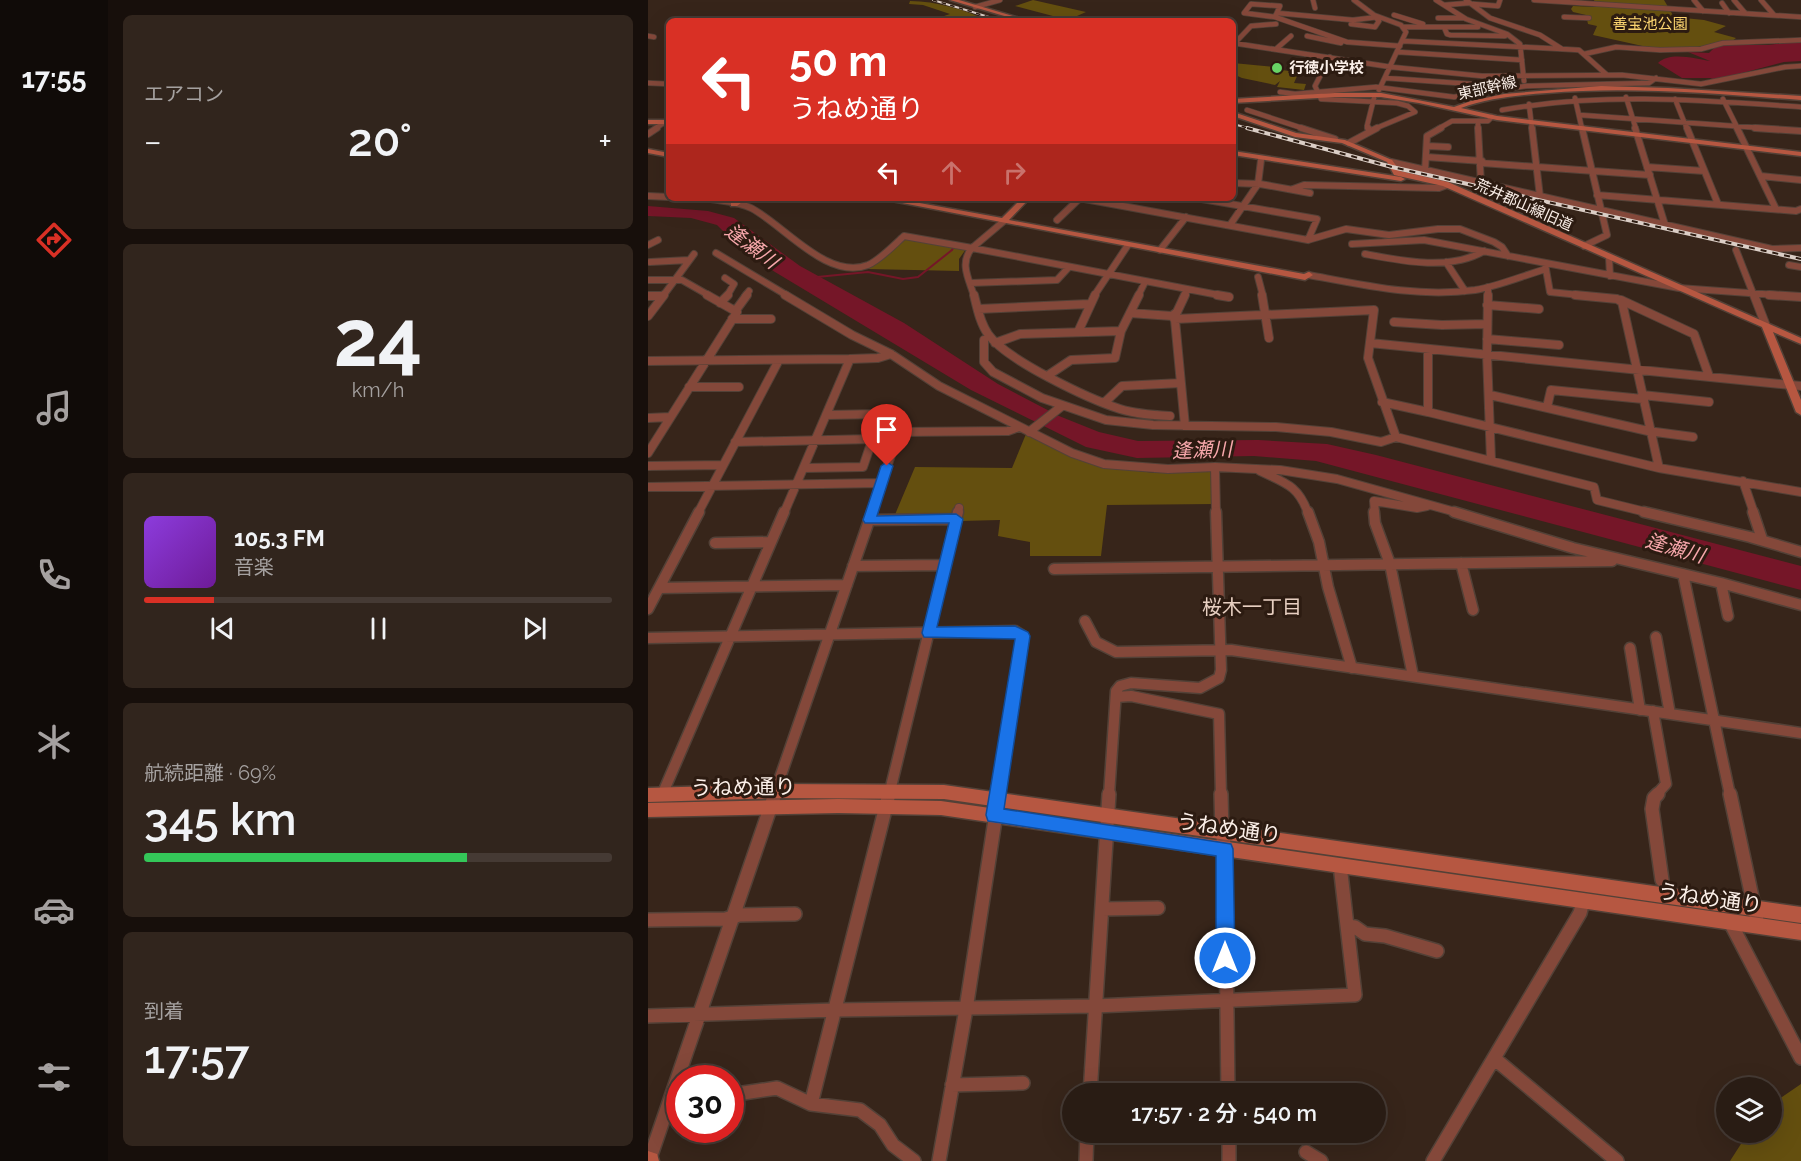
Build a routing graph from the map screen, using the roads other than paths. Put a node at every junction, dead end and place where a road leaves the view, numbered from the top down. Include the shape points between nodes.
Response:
1 (966, 0) edge
2 (1000, 0) edge
3 (1312, 0) edge
4 (1354, 0) edge
5 (1436, 0) edge
6 (1500, 0) edge
7 (1534, 0) edge
8 (1694, 0) edge
9 (1734, 0) edge
10 (1761, 0) edge
11 (956, 1) edge
12 (1469, 2) edge
13 (1591, 3) edge
14 (1722, 3) dead end
15 (1444, 5) junction
16 (975, 7) junction
17 (1315, 8) dead end
18 (1703, 11) junction
19 (1729, 13) junction
20 (1744, 13) junction
21 (1276, 15) junction
22 (1394, 15) dead end
23 (1774, 15) junction
24 (1316, 16) junction
25 (1377, 17) junction
26 (1801, 17) edge
27 (1016, 18) edge
28 (1438, 18) dead end
29 (1464, 18) junction
30 (1566, 19) dead end
31 (1417, 21) junction
32 (1393, 22) junction
33 (1276, 24) dead end
34 (1350, 24) dead end
35 (1424, 26) junction
36 (1485, 26) junction
37 (1402, 27) junction
38 (1444, 27) junction
39 (1308, 28) junction
40 (1534, 33) junction
41 (648, 36) edge
42 (1290, 36) dead end
43 (1307, 36) dead end
44 (1406, 36) junction
45 (1510, 36) junction
46 (654, 37) dead end
47 (1433, 37) dead end
48 (1236, 39) edge
49 (1801, 40) edge
50 (1316, 41) dead end
51 (1236, 43) edge
52 (1520, 46) junction
53 (1400, 47) junction
54 (1276, 49) junction
55 (1562, 49) junction
56 (1305, 53) junction
57 (1422, 54) junction
58 (1584, 54) junction
59 (1446, 55) junction
60 (1330, 57) junction
61 (1471, 57) junction
62 (1496, 58) junction
63 (1522, 60) junction
64 (1801, 66) edge
65 (1391, 67) junction
66 (1421, 70) junction
67 (1431, 71) junction
68 (1446, 72) junction
69 (1523, 75) junction
70 (1607, 75) junction
71 (1472, 76) junction
72 (1498, 76) junction
73 (1385, 78) junction
74 (1656, 78) junction
75 (1431, 81) junction
76 (648, 83) edge
77 (1572, 83) junction
78 (1714, 83) junction
79 (666, 84) edge
80 (1478, 85) junction
81 (1526, 86) junction
82 (1509, 88) junction
83 (1379, 89) junction
84 (1718, 90) dead end
85 (1280, 93) dead end
86 (1317, 94) junction
87 (1431, 94) junction
88 (1479, 94) junction
89 (1660, 95) junction
90 (1626, 97) junction
91 (1575, 98) junction
92 (1675, 99) junction
93 (1801, 99) edge
94 (1374, 100) junction
95 (1236, 101) edge
96 (1724, 101) junction
97 (1529, 104) junction
98 (1801, 107) edge
99 (1454, 109) junction
100 (1247, 110) dead end
101 (1502, 110) dead end
102 (1236, 115) edge
103 (1580, 115) junction
104 (1492, 117) junction
105 (1632, 119) junction
106 (1282, 120) junction
107 (666, 121) edge
108 (1478, 121) junction
109 (648, 122) edge
110 (1532, 122) junction
111 (1684, 122) junction
112 (1738, 126) junction
113 (1269, 127) junction
114 (1305, 127) junction
115 (1582, 128) junction
116 (1370, 131) junction
117 (1800, 132) edge
118 (648, 134) edge
119 (1291, 134) junction
120 (1636, 135) junction
121 (1335, 139) junction
122 (1692, 141) junction
123 (1349, 143) junction
124 (1428, 146) junction
125 (1448, 147) dead end
126 (1747, 147) junction
127 (648, 151) edge
128 (1236, 153) edge
129 (1801, 154) edge
130 (648, 156) edge
131 (666, 156) edge
132 (666, 157) edge
133 (1427, 157) junction
134 (1261, 160) dead end
135 (1391, 162) junction
136 (1482, 162) junction
137 (1537, 167) junction
138 (1647, 167) junction
139 (1425, 171) junction
140 (1590, 171) junction
141 (1704, 171) junction
142 (1650, 175) junction
143 (1761, 176) junction
144 (1801, 180) edge
145 (1438, 182) junction
146 (1236, 183) edge
147 (1258, 184) junction
148 (1481, 184) junction
149 (1447, 185) junction
150 (1293, 189) junction
151 (1310, 193) dead end
152 (1597, 195) junction
153 (648, 196) edge
154 (666, 197) edge
155 (1540, 197) junction
156 (1658, 200) junction
157 (720, 201) edge
158 (738, 201) edge
159 (899, 201) edge
160 (922, 201) edge
161 (1023, 201) edge
162 (1076, 201) edge
163 (1096, 201) edge
164 (1212, 201) edge
165 (734, 204) junction
166 (1718, 204) junction
167 (1243, 207) junction
168 (1776, 209) junction
169 (1801, 209) edge
170 (1601, 211) junction
171 (1186, 217) junction
172 (1006, 218) junction
173 (1057, 220) dead end
174 (1230, 225) junction
175 (1665, 225) junction
176 (658, 240) dead end
177 (1308, 240) junction
178 (1352, 244) dead end
179 (648, 245) edge
180 (1128, 245) junction
181 (1584, 246) junction
182 (1162, 248) junction
183 (1801, 248) edge
184 (972, 249) junction
185 (1736, 250) dead end
186 (1484, 251) junction
187 (716, 253) dead end
188 (694, 254) dead end
189 (1365, 254) dead end
190 (1508, 256) junction
191 (1610, 258) junction
192 (689, 260) junction
193 (650, 262) dead end
194 (1446, 262) junction
195 (1789, 265) dead end
196 (1546, 266) junction
197 (1069, 267) junction
198 (1801, 267) edge
199 (1108, 275) junction
200 (1309, 275) joint
201 (1610, 276) junction
202 (1258, 277) dead end
203 (725, 278) dead end
204 (648, 280) edge
205 (675, 280) junction
206 (1145, 282) junction
207 (970, 283) junction
208 (1488, 287) junction
209 (1679, 288) junction
210 (1187, 290) junction
211 (749, 291) dead end
212 (1465, 291) junction
213 (1753, 293) junction
214 (648, 296) edge
215 (663, 296) junction
216 (1229, 297) dead end
217 (1801, 297) edge
218 (1621, 300) junction
219 (720, 303) junction
220 (1089, 304) junction
221 (1487, 304) junction
222 (978, 309) junction
223 (1539, 309) dead end
224 (736, 310) junction
225 (649, 312) edge
226 (1130, 313) junction
227 (1267, 314) junction
228 (1173, 317) junction
229 (732, 319) junction
230 (771, 319) dead end
231 (1394, 322) dead end
232 (1487, 324) junction
233 (1766, 326) junction
234 (1121, 331) junction
235 (1078, 332) junction
236 (1269, 338) dead end
237 (1487, 339) junction
238 (984, 340) dead end
239 (1801, 341) edge
240 (995, 342) junction
241 (1370, 343) junction
242 (1559, 345) dead end
243 (1428, 349) junction
244 (891, 354) junction
245 (1487, 355) junction
246 (850, 359) junction
247 (706, 360) junction
248 (778, 360) junction
249 (648, 361) edge
250 (1638, 371) junction
251 (1050, 374) junction
252 (1709, 376) junction
253 (1181, 383) junction
254 (1790, 385) junction
255 (1801, 386) edge
256 (689, 387) junction
257 (739, 387) dead end
258 (1490, 395) junction
259 (1642, 397) junction
260 (1382, 402) junction
261 (1709, 402) dead end
262 (1104, 403) junction
263 (1062, 406) junction
264 (1547, 407) junction
265 (1428, 412) junction
266 (1801, 412) edge
267 (826, 415) junction
268 (1170, 416) dead end
269 (670, 417) junction
270 (648, 418) edge
271 (1185, 426) junction
272 (1019, 427) junction
273 (1490, 427) junction
274 (1030, 431) junction
275 (1648, 431) junction
276 (1396, 437) junction
277 (1694, 437) dead end
278 (873, 439) junction
279 (816, 440) junction
280 (735, 442) junction
281 (651, 444) edge
282 (648, 453) edge
283 (1491, 460) junction
284 (723, 465) junction
285 (648, 466) edge
286 (1215, 467) junction
287 (804, 468) junction
288 (1659, 468) junction
289 (1257, 469) junction
290 (1743, 481) junction
291 (881, 483) junction
292 (797, 484) junction
293 (712, 486) junction
294 (648, 487) edge
295 (1801, 492) edge
296 (1428, 504) junction
297 (959, 508) dead end
298 (956, 519) junction
299 (869, 520) junction
300 (1762, 539) junction
301 (771, 542) junction
302 (715, 543) dead end
303 (1801, 552) edge
304 (1617, 559) junction
305 (1461, 563) junction
306 (1390, 564) junction
307 (945, 565) junction
308 (1323, 565) junction
309 (853, 566) junction
310 (1218, 566) junction
311 (1054, 570) dead end
312 (1683, 574) junction
313 (1721, 583) junction
314 (847, 585) junction
315 (752, 587) junction
316 (660, 588) junction
317 (1801, 605) edge
318 (648, 609) edge
319 (1473, 610) dead end
320 (1728, 616) dead end
321 (1085, 621) dead end
322 (832, 633) junction
323 (929, 633) junction
324 (731, 635) junction
325 (1656, 637) dead end
326 (648, 638) edge
327 (1630, 648) dead end
328 (1219, 651) junction
329 (1352, 668) junction
330 (1413, 676) junction
331 (1116, 697) junction
332 (1640, 710) junction
333 (1653, 711) junction
334 (1671, 714) junction
335 (1712, 720) junction
336 (1801, 732) edge
337 (890, 790) junction
338 (776, 791) junction
339 (655, 795) edge
340 (886, 806) junction
341 (770, 807) junction
342 (996, 807) junction
343 (648, 810) edge
344 (1108, 816) junction
345 (1108, 832) junction
346 (1222, 833) junction
347 (1224, 849) junction
348 (1340, 865) junction
349 (1662, 880) dead end
350 (1583, 901) junction
351 (1158, 908) dead end
352 (1102, 909) junction
353 (1754, 909) junction
354 (795, 914) dead end
355 (1801, 915) edge
356 (733, 917) junction
357 (648, 920) edge
358 (1730, 922) junction
359 (1758, 925) junction
360 (1347, 926) junction
361 (1801, 932) edge
362 (1437, 951) dead end
363 (1226, 1001) junction
364 (1095, 1006) junction
365 (966, 1009) junction
366 (835, 1010) junction
367 (699, 1015) junction
368 (648, 1016) edge
369 (1801, 1058) edge
370 (1495, 1059) junction
371 (685, 1065) edge
372 (1023, 1083) dead end
373 (1091, 1083) edge
374 (1228, 1083) edge
375 (952, 1085) junction
376 (744, 1093) edge
377 (811, 1104) junction
378 (666, 1123) edge
379 (1087, 1143) edge
380 (1228, 1143) edge
381 (1306, 1152) dead end
382 (649, 1160) edge
383 (914, 1161) edge
384 (939, 1161) edge
385 (1086, 1161) edge
386 (1229, 1161) edge
387 (1321, 1161) edge
388 (1432, 1161) edge
389 (1617, 1161) edge

1 - 11 street
2 - 16 street
3 - 17 street
4 - 25 street
5 - 15 street
6 - 12 street via 1498,6
7 - 13 street
8 - 18 street
9 - 20 street
10 - 23 street
11 - 16 street
12 - 15 street
12 - 40 street via 1494,20
13 - 18 street
13 - 30 street via 1588,22
14 - 19 street
15 - 29 street
16 - 27 street
18 - 19 street
19 - 20 street
20 - 23 street
21 - 21 street via 1244,13 1251,4 1280,6
21 - 24 street
21 - 39 street
22 - 31 street
23 - 26 street
24 - 25 street via 1353,20
24 - 39 street
25 - 32 street
25 - 34 street via 1376,29
28 - 29 street
29 - 36 street
31 - 32 street
31 - 35 street
32 - 37 street
33 - 48 street via 1250,25
35 - 37 street
35 - 38 street
36 - 38 street
36 - 45 street
37 - 44 street
38 - 45 street via 1450,35
39 - 53 street via 1347,42
40 - 45 street
40 - 55 street via 1556,42
41 - 46 street
42 - 54 street
43 - 53 street via 1328,42
44 - 47 street
44 - 53 street
45 - 52 street
49 - 58 street via 1724,42 1701,50 1617,47
50 - 56 street
51 - 54 street
52 - 53 street
52 - 55 street
52 - 63 street
53 - 57 street
53 - 65 street
54 - 56 street
55 - 58 street
56 - 60 street
57 - 59 street
57 - 66 street
58 - 70 street
59 - 61 street
59 - 68 street
60 - 65 street
60 - 86 street via 1315,84
61 - 62 street
61 - 71 street
62 - 63 street
62 - 72 street
63 - 69 street
64 - 78 street
65 - 66 street
65 - 73 street
66 - 67 street
67 - 68 street
67 - 75 street
68 - 71 street
69 - 72 street
69 - 77 street
69 - 81 street
70 - 74 street
70 - 77 street
71 - 72 street
73 - 75 street
73 - 83 street
74 - 77 street via 1649,83
74 - 78 street
75 - 80 street
75 - 87 street
76 - 79 street
77 - 81 street
77 - 93 street, 東部幹線
77 - 99 street, 東部幹線
78 - 84 street
80 - 82 street
80 - 88 street
81 - 82 street
82 - 88 street
83 - 86 street
83 - 87 street
85 - 86 street
86 - 94 street via 1328,101
86 - 95 street
86 - 99 street via 1381,95
87 - 88 street
89 - 90 street
89 - 92 street
89 - 93 street, 東部幹線
89 - 99 street, 東部幹線 via 1551,93
90 - 91 street
90 - 105 street
91 - 97 street
91 - 103 street
92 - 96 street
92 - 111 street
94 - 116 street via 1367,126
94 - 116 street via 1408,106 1414,113
96 - 98 street
96 - 112 street
97 - 101 street
97 - 110 street
99 - 104 street
100 - 106 street
102 - 113 street, 荒井郡山線旧道
103 - 105 street
103 - 115 street
104 - 108 street
104 - 110 street
105 - 111 street
105 - 120 street
106 - 113 street
106 - 114 street
107 - 109 street
107 - 118 street
108 - 124 street via 1449,122 1427,136
108 - 136 street
110 - 115 street
110 - 137 street
111 - 112 street
111 - 122 street
112 - 117 street
112 - 126 street
113 - 119 street, 荒井郡山線旧道
114 - 119 street
114 - 121 street
115 - 120 street
115 - 140 street
116 - 123 street
119 - 121 street, 荒井郡山線旧道
120 - 122 street
120 - 138 street
121 - 123 street, 荒井郡山線旧道
122 - 126 street
122 - 141 street
123 - 135 street, 荒井郡山線旧道
124 - 125 street
124 - 133 street
126 - 129 street
126 - 143 street
127 - 131 street
128 - 145 street
130 - 132 street
133 - 136 street
133 - 139 street
134 - 147 street
135 - 139 street
135 - 145 street, 荒井郡山線旧道 via 1397,173
136 - 137 street
136 - 148 street
137 - 140 street
137 - 155 street
138 - 141 street
138 - 142 street
139 - 148 street
140 - 142 street
140 - 152 street
141 - 166 street
142 - 156 street
143 - 144 street
143 - 168 street
145 - 149 street, 荒井郡山線旧道
146 - 147 street
147 - 150 street
147 - 167 street
148 - 155 street
149 - 150 street via 1439,188 1308,184
149 - 181 street, 荒井郡山線旧道
150 - 151 street
152 - 156 street
152 - 170 street
153 - 154 street
155 - 170 street
156 - 166 street
156 - 175 street
157 - 165 street
158 - 165 street
159 - 172 street
160 - 172 street
161 - 172 street
162 - 173 street
163 - 171 street
164 - 167 street
165 - 184 street via 750,208 840,267 869,265 904,236
166 - 168 street
167 - 174 street
167 - 177 street via 1317,219
168 - 169 street
170 - 175 street
170 - 181 street via 1607,235
171 - 174 street
171 - 182 street
172 - 180 street
172 - 182 street
172 - 184 street
174 - 177 street
175 - 183 street via 1772,249
176 - 179 street
177 - 190 street via 1353,229 1388,235 1454,226 1498,243
178 - 186 street via 1424,240
180 - 182 street
180 - 199 street
181 - 191 street, 荒井郡山線旧道
182 - 200 street
184 - 197 street
184 - 207 street via 964,260
185 - 213 street
186 - 190 street
186 - 194 street
187 - 244 street via 852,335
188 - 192 street
189 - 194 street
190 - 196 street
191 - 201 street
191 - 209 street, 荒井郡山線旧道
192 - 193 street
192 - 205 street
194 - 212 street
195 - 198 street
196 - 201 street
196 - 208 street
196 - 218 street via 1550,292
197 - 199 street
197 - 207 street via 1057,280
199 - 206 street
199 - 220 street
200 - 212 street via 1407,291
201 - 209 street
202 - 227 street
203 - 219 street via 734,284
204 - 205 street
205 - 215 street
205 - 219 street via 682,280
206 - 210 street
206 - 226 street
207 - 222 street
208 - 212 street
208 - 221 street
209 - 213 street
209 - 233 street, 荒井郡山線旧道
210 - 216 street
210 - 228 street
211 - 224 street
213 - 217 street
213 - 233 street
214 - 215 street
215 - 225 street
218 - 250 street
218 - 252 street via 1694,334
219 - 224 street
220 - 222 street
220 - 235 street
221 - 223 street
221 - 232 street
222 - 240 street
224 - 229 street
226 - 228 street
226 - 234 street
227 - 228 street
227 - 236 street
227 - 241 street via 1374,310
228 - 253 street
229 - 230 street
229 - 247 street
231 - 232 street
232 - 237 street
233 - 239 street, 荒井郡山線旧道
233 - 254 street
234 - 235 street
234 - 251 street via 1115,358 1071,360
235 - 240 street via 1020,334
237 - 242 street
237 - 245 street
238 - 263 street via 986,366
240 - 251 street
241 - 243 street
241 - 260 street via 1368,358
243 - 245 street
243 - 265 street
244 - 246 street
244 - 272 street via 939,386
245 - 250 street
245 - 258 street
246 - 248 street
246 - 267 street
247 - 248 street
247 - 249 street
247 - 256 street
248 - 280 street
250 - 252 street
250 - 259 street
251 - 262 street
252 - 254 street
253 - 262 street via 1122,386
253 - 271 street
254 - 255 street
254 - 266 street
256 - 257 street
256 - 269 street
258 - 264 street
258 - 273 street
259 - 261 street
259 - 264 street via 1551,390
259 - 275 street
260 - 265 street
260 - 276 street
262 - 268 street
263 - 271 street via 1119,423
263 - 274 street
264 - 275 street
265 - 273 street
267 - 278 street via 881,414
267 - 279 street
269 - 270 street
269 - 281 street
271 - 276 street via 1291,428 1382,442
272 - 274 street
272 - 291 street via 1010,431 898,432
273 - 283 street
273 - 288 street
274 - 286 street via 1074,454 1104,464 1168,469
275 - 277 street
275 - 288 street
276 - 283 street
278 - 279 street
278 - 287 street via 863,467
279 - 280 street
279 - 287 street
280 - 284 street
281 - 282 street
283 - 300 street via 1594,487 1597,500
284 - 285 street
284 - 293 street
286 - 289 street
286 - 310 street
287 - 292 street
288 - 290 street
289 - 296 street via 1337,479
289 - 308 street via 1299,492 1315,528
290 - 295 street
290 - 300 street
291 - 292 street
291 - 299 street
292 - 293 street
292 - 301 street
293 - 294 street
293 - 316 street
296 - 304 street
296 - 306 street via 1417,508 1374,501 1375,523
297 - 298 street
298 - 299 street
298 - 307 street
299 - 309 street
300 - 303 street
301 - 302 street
301 - 315 street
304 - 305 street
304 - 312 street
305 - 306 street
305 - 319 street
306 - 308 street
306 - 330 street
307 - 309 street
307 - 323 street
308 - 310 street
308 - 329 street
309 - 314 street
310 - 311 street
310 - 328 street
312 - 313 street
312 - 335 street
313 - 317 street
313 - 320 street
314 - 315 street
314 - 322 street
315 - 316 street
315 - 324 street
316 - 318 street
321 - 328 street via 1096,642 1116,652
322 - 323 street
322 - 324 street
322 - 338 street
323 - 337 street
323 - 342 street via 1015,631 1023,636
324 - 326 street
324 - 339 street
325 - 334 street
327 - 332 street
328 - 329 street
328 - 331 street via 1219,678 1204,687 1125,684 1117,689
329 - 330 street
330 - 332 street
331 - 344 street
331 - 346 street via 1131,696 1219,714
332 - 333 street
333 - 334 street
333 - 349 street via 1666,784 1653,802
334 - 335 street
335 - 336 street
335 - 353 street
337 - 338 street, うねめ通り
337 - 340 street
337 - 342 street, うねめ通り via 945,792
338 - 339 street, うねめ通り
338 - 341 street
340 - 341 street, うねめ通り
340 - 342 street, うねめ通り
340 - 366 street
341 - 343 street, うねめ通り
341 - 356 street
342 - 344 street, うねめ通り
342 - 345 street, うねめ通り
342 - 365 street
344 - 345 street
344 - 346 street, うねめ通り
345 - 347 street, うねめ通り
345 - 352 street
346 - 347 street
346 - 353 street, うねめ通り
347 - 348 street, うねめ通り
347 - 363 street
348 - 350 street, うねめ通り
348 - 360 street
350 - 358 street, うねめ通り
350 - 370 street via 1580,913
351 - 352 street
352 - 364 street
353 - 355 street, うねめ通り
353 - 359 street
354 - 356 street
356 - 357 street
356 - 367 street
358 - 359 street, うねめ通り
358 - 369 street
359 - 361 street, うねめ通り
360 - 362 street
360 - 363 street via 1354,995
363 - 364 street
363 - 374 street
364 - 365 street
364 - 373 street
365 - 366 street
365 - 375 street
366 - 367 street
366 - 377 street
367 - 368 street
367 - 371 street
370 - 388 street
370 - 389 street
372 - 375 street
375 - 384 street
376 - 377 street via 777,1088
377 - 383 street via 860,1110
378 - 382 street
379 - 385 street
380 - 386 street
381 - 387 street

